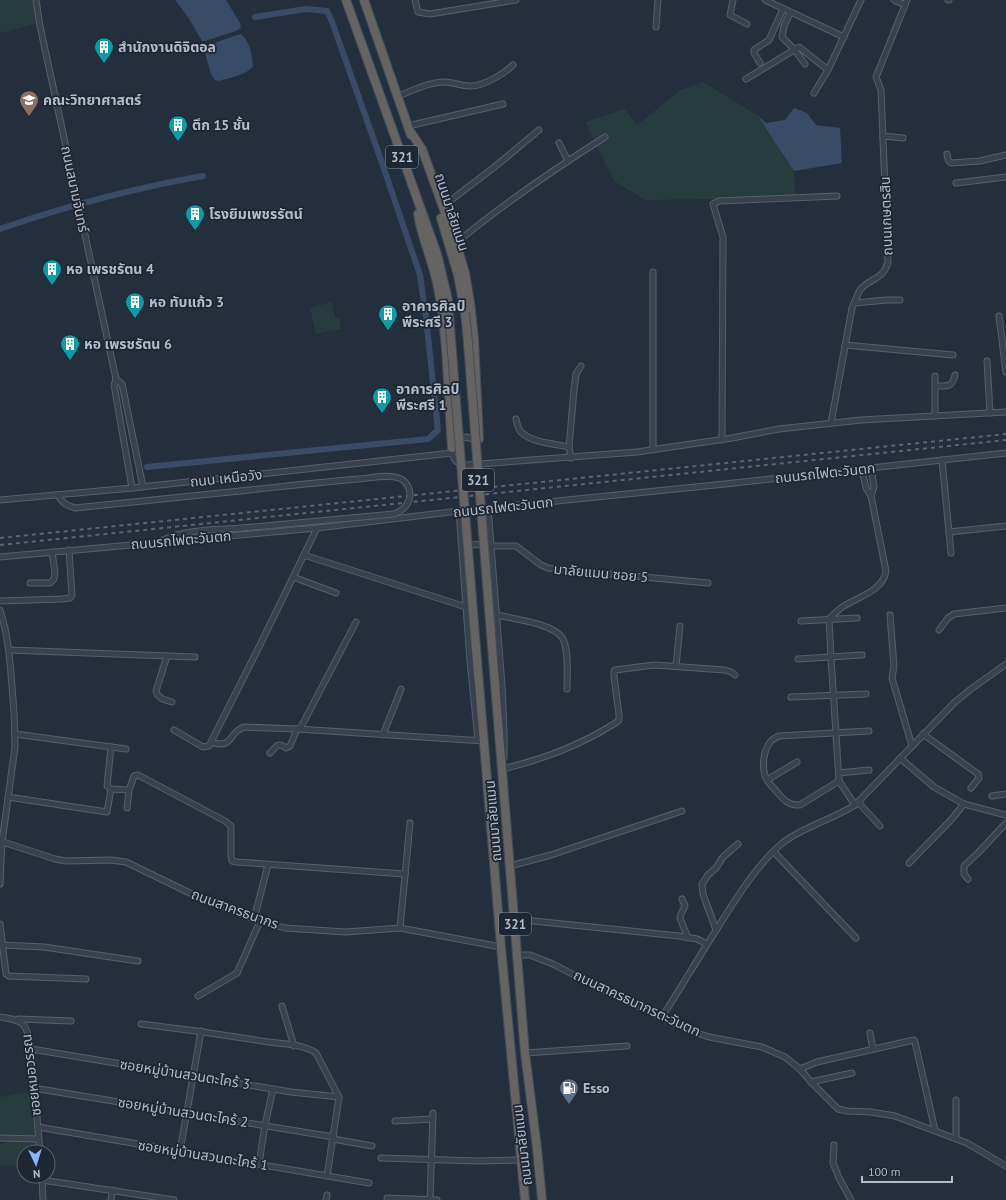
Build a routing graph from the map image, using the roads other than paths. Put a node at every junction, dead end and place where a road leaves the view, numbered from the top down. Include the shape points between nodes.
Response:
1 (36, 0) edge
2 (346, 0) edge
3 (364, 0) edge
4 (415, 0) edge
5 (516, 0) edge
6 (658, 0) edge
7 (733, 0) edge
8 (765, 0) edge
9 (861, 0) edge
10 (894, 0) edge
11 (906, 2) edge
12 (783, 9) junction
13 (790, 13) junction
14 (747, 24) dead end
15 (656, 27) dead end
16 (844, 37) junction
17 (794, 49) junction
18 (760, 63) dead end
19 (805, 64) dead end
20 (513, 65) dead end
21 (828, 70) junction
22 (746, 79) dead end
23 (814, 93) dead end
24 (398, 96) junction
25 (503, 104) dead end
26 (409, 129) junction
27 (539, 130) dead end
28 (883, 136) junction
29 (605, 137) dead end
30 (903, 138) dead end
31 (559, 143) dead end
32 (947, 154) dead end
33 (1006, 155) edge
34 (568, 161) junction
35 (1006, 177) edge
36 (956, 183) dead end
37 (837, 196) dead end
38 (417, 197) junction
39 (442, 207) junction
40 (456, 243) junction
41 (653, 272) dead end
42 (900, 300) dead end
43 (855, 302) junction
44 (999, 316) dead end
45 (845, 345) junction
46 (953, 355) dead end
47 (987, 361) dead end
48 (581, 366) dead end
49 (1006, 372) edge
50 (955, 375) dead end
51 (935, 376) dead end
52 (116, 378) junction
53 (935, 386) junction
54 (1006, 412) edge
55 (990, 413) junction
56 (935, 416) junction
57 (516, 418) dead end
58 (831, 423) junction
59 (722, 440) junction
60 (480, 444) junction
61 (569, 446) junction
62 (452, 450) junction
63 (653, 450) junction
64 (1006, 453) edge
65 (571, 458) junction
66 (942, 460) junction
67 (481, 464) junction
68 (871, 468) junction
69 (862, 469) junction
70 (142, 487) junction
71 (132, 488) junction
72 (58, 495) junction
73 (871, 496) junction
74 (0, 500) edge
75 (488, 508) junction
76 (459, 511) junction
77 (1006, 526) edge
78 (317, 528) junction
79 (949, 532) junction
80 (491, 539) junction
81 (461, 540) junction
82 (159, 542) junction
83 (492, 546) junction
84 (70, 550) junction
85 (52, 552) junction
86 (951, 553) dead end
87 (304, 555) junction
88 (0, 557) edge
89 (293, 577) junction
90 (708, 583) dead end
91 (30, 584) dead end
92 (336, 593) dead end
93 (0, 601) edge
94 (466, 607) junction
95 (1006, 608) edge
96 (0, 610) edge
97 (497, 615) junction
98 (890, 615) dead end
99 (857, 618) dead end
100 (829, 619) junction
101 (801, 621) dead end
102 (356, 622) dead end
103 (680, 626) dead end
104 (938, 630) dead end
105 (9, 650) junction
106 (862, 655) dead end
107 (167, 656) junction
108 (195, 657) dead end
109 (831, 657) junction
110 (798, 659) dead end
111 (1006, 664) edge
112 (676, 666) junction
113 (735, 675) dead end
114 (401, 689) dead end
115 (567, 689) dead end
116 (866, 694) dead end
117 (833, 696) junction
118 (791, 697) dead end
119 (172, 702) dead end
120 (298, 729) junction
121 (174, 730) dead end
122 (869, 731) dead end
123 (15, 734) junction
124 (383, 734) junction
125 (835, 734) junction
126 (923, 734) junction
127 (481, 741) junction
128 (214, 743) dead end
129 (912, 746) junction
130 (111, 747) junction
131 (126, 749) dead end
132 (270, 753) dead end
133 (900, 758) junction
134 (797, 762) dead end
135 (502, 766) junction
136 (869, 770) dead end
137 (839, 773) junction
138 (767, 780) junction
139 (840, 781) junction
140 (971, 788) dead end
141 (111, 789) junction
142 (129, 790) junction
143 (1006, 794) edge
144 (992, 796) dead end
145 (8, 798) junction
146 (857, 804) junction
147 (964, 804) junction
148 (127, 808) dead end
149 (682, 811) dead end
150 (1006, 815) edge
151 (410, 823) dead end
152 (1006, 823) edge
153 (880, 826) dead end
154 (1, 842) edge
155 (738, 844) dead end
156 (774, 852) junction
157 (910, 863) dead end
158 (268, 865) junction
159 (510, 866) junction
160 (405, 874) junction
161 (968, 879) dead end
162 (0, 884) edge
163 (682, 899) dead end
164 (514, 919) junction
165 (257, 920) junction
166 (0, 924) edge
167 (400, 928) junction
168 (716, 930) junction
169 (688, 938) junction
170 (856, 938) dead end
171 (707, 944) junction
172 (2, 945) junction
173 (501, 947) junction
174 (2, 954) edge
175 (517, 955) junction
176 (138, 961) dead end
177 (86, 979) dead end
178 (198, 996) dead end
179 (282, 1006) dead end
180 (0, 1017) edge
181 (662, 1017) junction
182 (17, 1019) junction
183 (71, 1021) dead end
184 (141, 1024) dead end
185 (201, 1031) junction
186 (870, 1033) dead end
187 (294, 1046) junction
188 (627, 1046) dead end
189 (31, 1049) junction
190 (873, 1049) junction
191 (525, 1053) junction
192 (800, 1069) junction
193 (852, 1073) dead end
194 (193, 1076) junction
195 (811, 1082) junction
196 (33, 1088) junction
197 (273, 1089) junction
198 (339, 1097) junction
199 (956, 1100) dead end
200 (433, 1113) dead end
201 (187, 1114) junction
202 (433, 1120) junction
203 (395, 1121) dead end
204 (265, 1126) junction
205 (38, 1127) junction
206 (935, 1130) junction
207 (0, 1138) edge
208 (333, 1138) junction
209 (39, 1139) junction
210 (956, 1139) junction
211 (39, 1144) edge
212 (834, 1145) dead end
213 (372, 1146) dead end
214 (180, 1151) junction
215 (381, 1158) dead end
216 (432, 1160) junction
217 (521, 1160) junction
218 (259, 1164) junction
219 (1006, 1166) edge
220 (327, 1176) junction
221 (56, 1180) edge
222 (369, 1183) dead end
223 (42, 1184) edge
224 (112, 1190) junction
225 (387, 1198) dead end
226 (43, 1200) edge
227 (111, 1200) edge
228 (174, 1200) edge
229 (430, 1200) edge
230 (437, 1200) edge
231 (525, 1200) edge
232 (542, 1200) edge
233 (851, 1200) edge

1 - 52 street, ถนนสนามจันทร์
2 - 38 highway, ถนนมาลัยแมน / 321
3 - 24 highway, ถนนมาลัยแมน / 321
4 - 5 street via 418,12 430,14
6 - 15 street
7 - 14 street via 730,15
8 - 12 street
9 - 16 street
10 - 11 street
11 - 28 street, ถนนเกษตรสิน via 876,74 881,90
12 - 13 street
12 - 18 street via 770,40 754,50
13 - 16 street
13 - 17 street via 781,35
16 - 21 street
17 - 19 street
17 - 21 street via 803,48
17 - 22 street
20 - 24 street via 478,85 430,83
21 - 23 street
24 - 26 highway, ถนนมาลัยแมน / 321
25 - 26 street
26 - 39 highway via 422,149
26 - 135 highway, ถนนมาลัยแมน / 321, bridge via 450,247 465,313
27 - 39 street
28 - 30 street
28 - 43 street, ถนนเกษตรสิน via 888,262 880,276 860,291
29 - 34 street
31 - 34 street
32 - 33 street via 951,163 980,161
34 - 40 street via 502,206
35 - 36 street
37 - 59 street via 719,201 713,204 723,238
38 - 62 highway via 421,226 440,302 446,345
38 - 127 highway, ถนนมาลัยแมน / 321, bridge via 437,254 448,300
39 - 40 highway
40 - 60 highway via 470,302
41 - 63 street
42 - 43 street
43 - 45 street, ถนนเกษตรสิน
44 - 49 street
45 - 46 street
45 - 58 street, ถนนเกษตรสิน
47 - 55 street
48 - 61 street via 576,374
50 - 53 street via 951,384
51 - 53 street
52 - 70 street, ถนนสนามจันทร์ via 122,384
52 - 71 street, ถนนสนามจันทร์ via 114,385
53 - 56 street
54 - 55 street
55 - 56 street
56 - 58 street
57 - 61 street via 520,430 527,436
58 - 59 street via 779,429
59 - 63 street
60 - 62 street via 471,438 463,437 456,440
60 - 67 highway
61 - 65 street
62 - 67 street, 321 via 457,462 466,465
62 - 70 street, ถนน เหนือวัง
63 - 65 street
64 - 66 street, ถนนรถไฟตะวันตก
65 - 67 street
66 - 68 street, ถนนรถไฟตะวันตก
66 - 79 street
68 - 69 street, ถนนรถไฟตะวันตก
68 - 73 street via 874,487
69 - 73 street via 866,488
69 - 75 street, ถนนรถไฟตะวันตก
70 - 71 street, ถนน เหนือวัง
71 - 72 street, ถนน เหนือวัง
72 - 74 street, ถนน เหนือวัง
72 - 82 street, bridge via 66,505 75,508 391,477 403,480 410,491 406,506 394,514 182,534
73 - 100 street via 886,570 885,577 882,583 842,607
75 - 76 street, ถนนรถไฟตะวันตก
75 - 80 street
76 - 78 street, ถนนรถไฟตะวันตก
76 - 81 street
77 - 79 street
78 - 82 street, ถนนรถไฟตะวันตก
78 - 87 street
79 - 86 street
80 - 81 street via 485,544 471,544
80 - 83 street
81 - 94 street
82 - 84 street, ถนนรถไฟตะวันตก
83 - 90 street, มาลัยแมน ซอย 5 via 516,546 548,568
83 - 97 street
84 - 85 street, ถนนรถไฟตะวันตก
84 - 93 street via 70,598
85 - 88 street, ถนนรถไฟตะวันตก
85 - 91 street via 54,579 50,583
87 - 89 street
87 - 94 street
89 - 92 street
89 - 121 street via 209,746 204,747
94 - 127 street
95 - 104 street via 952,615
96 - 105 street
97 - 115 street via 534,623 562,638 567,661
97 - 135 street via 504,731
98 - 129 street via 894,666 892,678
99 - 100 street
100 - 101 street
100 - 109 street
102 - 120 street
103 - 112 street
105 - 107 street
105 - 123 street
106 - 109 street
107 - 108 street
107 - 119 street via 156,691 161,698
109 - 110 street
109 - 117 street
111 - 126 street via 955,702
112 - 113 street via 725,670
112 - 135 street via 650,665 615,670 619,715 617,722 574,745 536,760
114 - 124 street
116 - 117 street
117 - 118 street
117 - 125 street
120 - 124 street
120 - 128 street via 244,727 235,732 228,743
120 - 132 street via 290,746 286,748 278,745
122 - 125 street
123 - 130 street
123 - 145 street
124 - 127 street
125 - 137 street
125 - 138 street via 779,736 772,740 763,762
126 - 129 street
126 - 140 street via 978,774 979,778
127 - 173 highway, ถนนมาลัยแมน / 321
129 - 133 street
130 - 131 street
130 - 141 street via 107,786
133 - 146 street
133 - 147 street via 934,787
134 - 138 street
135 - 159 highway, ถนนมาลัยแมน / 321
136 - 137 street
137 - 139 street
138 - 139 street via 793,806 800,805
139 - 146 street
141 - 142 street
141 - 145 street via 108,810 105,813
142 - 148 street
142 - 158 street via 134,776 138,775 219,817 231,826 232,861
143 - 144 street
145 - 154 street
146 - 153 street
146 - 156 street via 795,835
147 - 150 street
147 - 157 street
149 - 159 street via 551,855
151 - 160 street
152 - 161 street via 964,866 964,874
154 - 162 street
154 - 165 street, ถนนสาครธนากร via 66,861 126,862 200,898
155 - 168 street via 723,857 702,884
156 - 168 street via 752,876
156 - 170 street
158 - 160 street
158 - 165 street
159 - 164 highway, ถนนมาลัยแมน / 321
160 - 167 street
163 - 169 street via 685,906 680,918
164 - 169 street
164 - 175 highway, ถนนมาลัยแมน / 321
165 - 167 street, ถนนสาครธนากร via 285,928 346,932
165 - 178 street via 238,973
166 - 172 street
167 - 173 street, ถนนสาครธนากร
168 - 171 street
169 - 171 street
171 - 181 street
172 - 174 street
172 - 176 street via 44,947
173 - 217 highway, ถนนมาลัยแมน / 321
174 - 177 street via 6,974 9,976
175 - 181 street, ถนนสาครธนากรตะวันตก via 530,955 553,964
175 - 191 highway, ถนนมาลัยแมน / 321
179 - 187 street
180 - 182 street, ซอยหมอวรรณ
181 - 192 street, ถนนสาครธนากรตะวันตก via 702,1035 762,1047 785,1057
182 - 183 street
182 - 189 street, ซอยหมอวรรณ via 26,1028
184 - 185 street
185 - 187 street
185 - 194 street
186 - 190 street
187 - 198 street via 316,1053
188 - 191 street
189 - 194 street, ซอยหมู่บ้านสวนตะไคร้ 3
189 - 196 street, ซอยหมอวรรณ
190 - 192 street via 817,1062
190 - 206 street via 912,1040 915,1042
191 - 232 highway, ถนนมาลัยแมน / 321
192 - 195 street, ถนนสาครธนากรตะวันตก
193 - 195 street
194 - 197 street, ซอยหมู่บ้านสวนตะไคร้ 3
194 - 201 street
195 - 206 street, ถนนสาครธนากรตะวันตก via 838,1109 894,1116
196 - 201 street, ซอยหมู่บ้านสวนตะไคร้ 2
196 - 205 street, ซอยหมอวรรณ
197 - 198 street, ซอยหมู่บ้านสวนตะไคร้ 3
197 - 204 street
198 - 208 street
199 - 210 street
200 - 202 street
201 - 204 street, ซอยหมู่บ้านสวนตะไคร้ 2
201 - 214 street
202 - 203 street
202 - 216 street
204 - 208 street, ซอยหมู่บ้านสวนตะไคร้ 2
204 - 218 street
205 - 209 street, ซอยหมอวรรณ
205 - 214 street, ซอยหมู่บ้านสวนตะไคร้ 1
206 - 210 street, ถนนสาครธนากรตะวันตก
207 - 209 street
208 - 213 street, ซอยหมู่บ้านสวนตะไคร้ 2
208 - 220 street
209 - 211 street, ซอยหมอวรรณ
210 - 219 street, ถนนสาครธนากรตะวันตก
212 - 233 street via 833,1163
214 - 218 street, ซอยหมู่บ้านสวนตะไคร้ 1
215 - 216 street
216 - 217 street
216 - 229 street
217 - 231 highway, ถนนมาลัยแมน / 321
218 - 220 street, ซอยหมู่บ้านสวนตะไคร้ 1
220 - 222 street, ซอยหมู่บ้านสวนตะไคร้ 1
221 - 224 street
223 - 226 street
224 - 227 street
224 - 228 street
225 - 229 street
229 - 230 street

